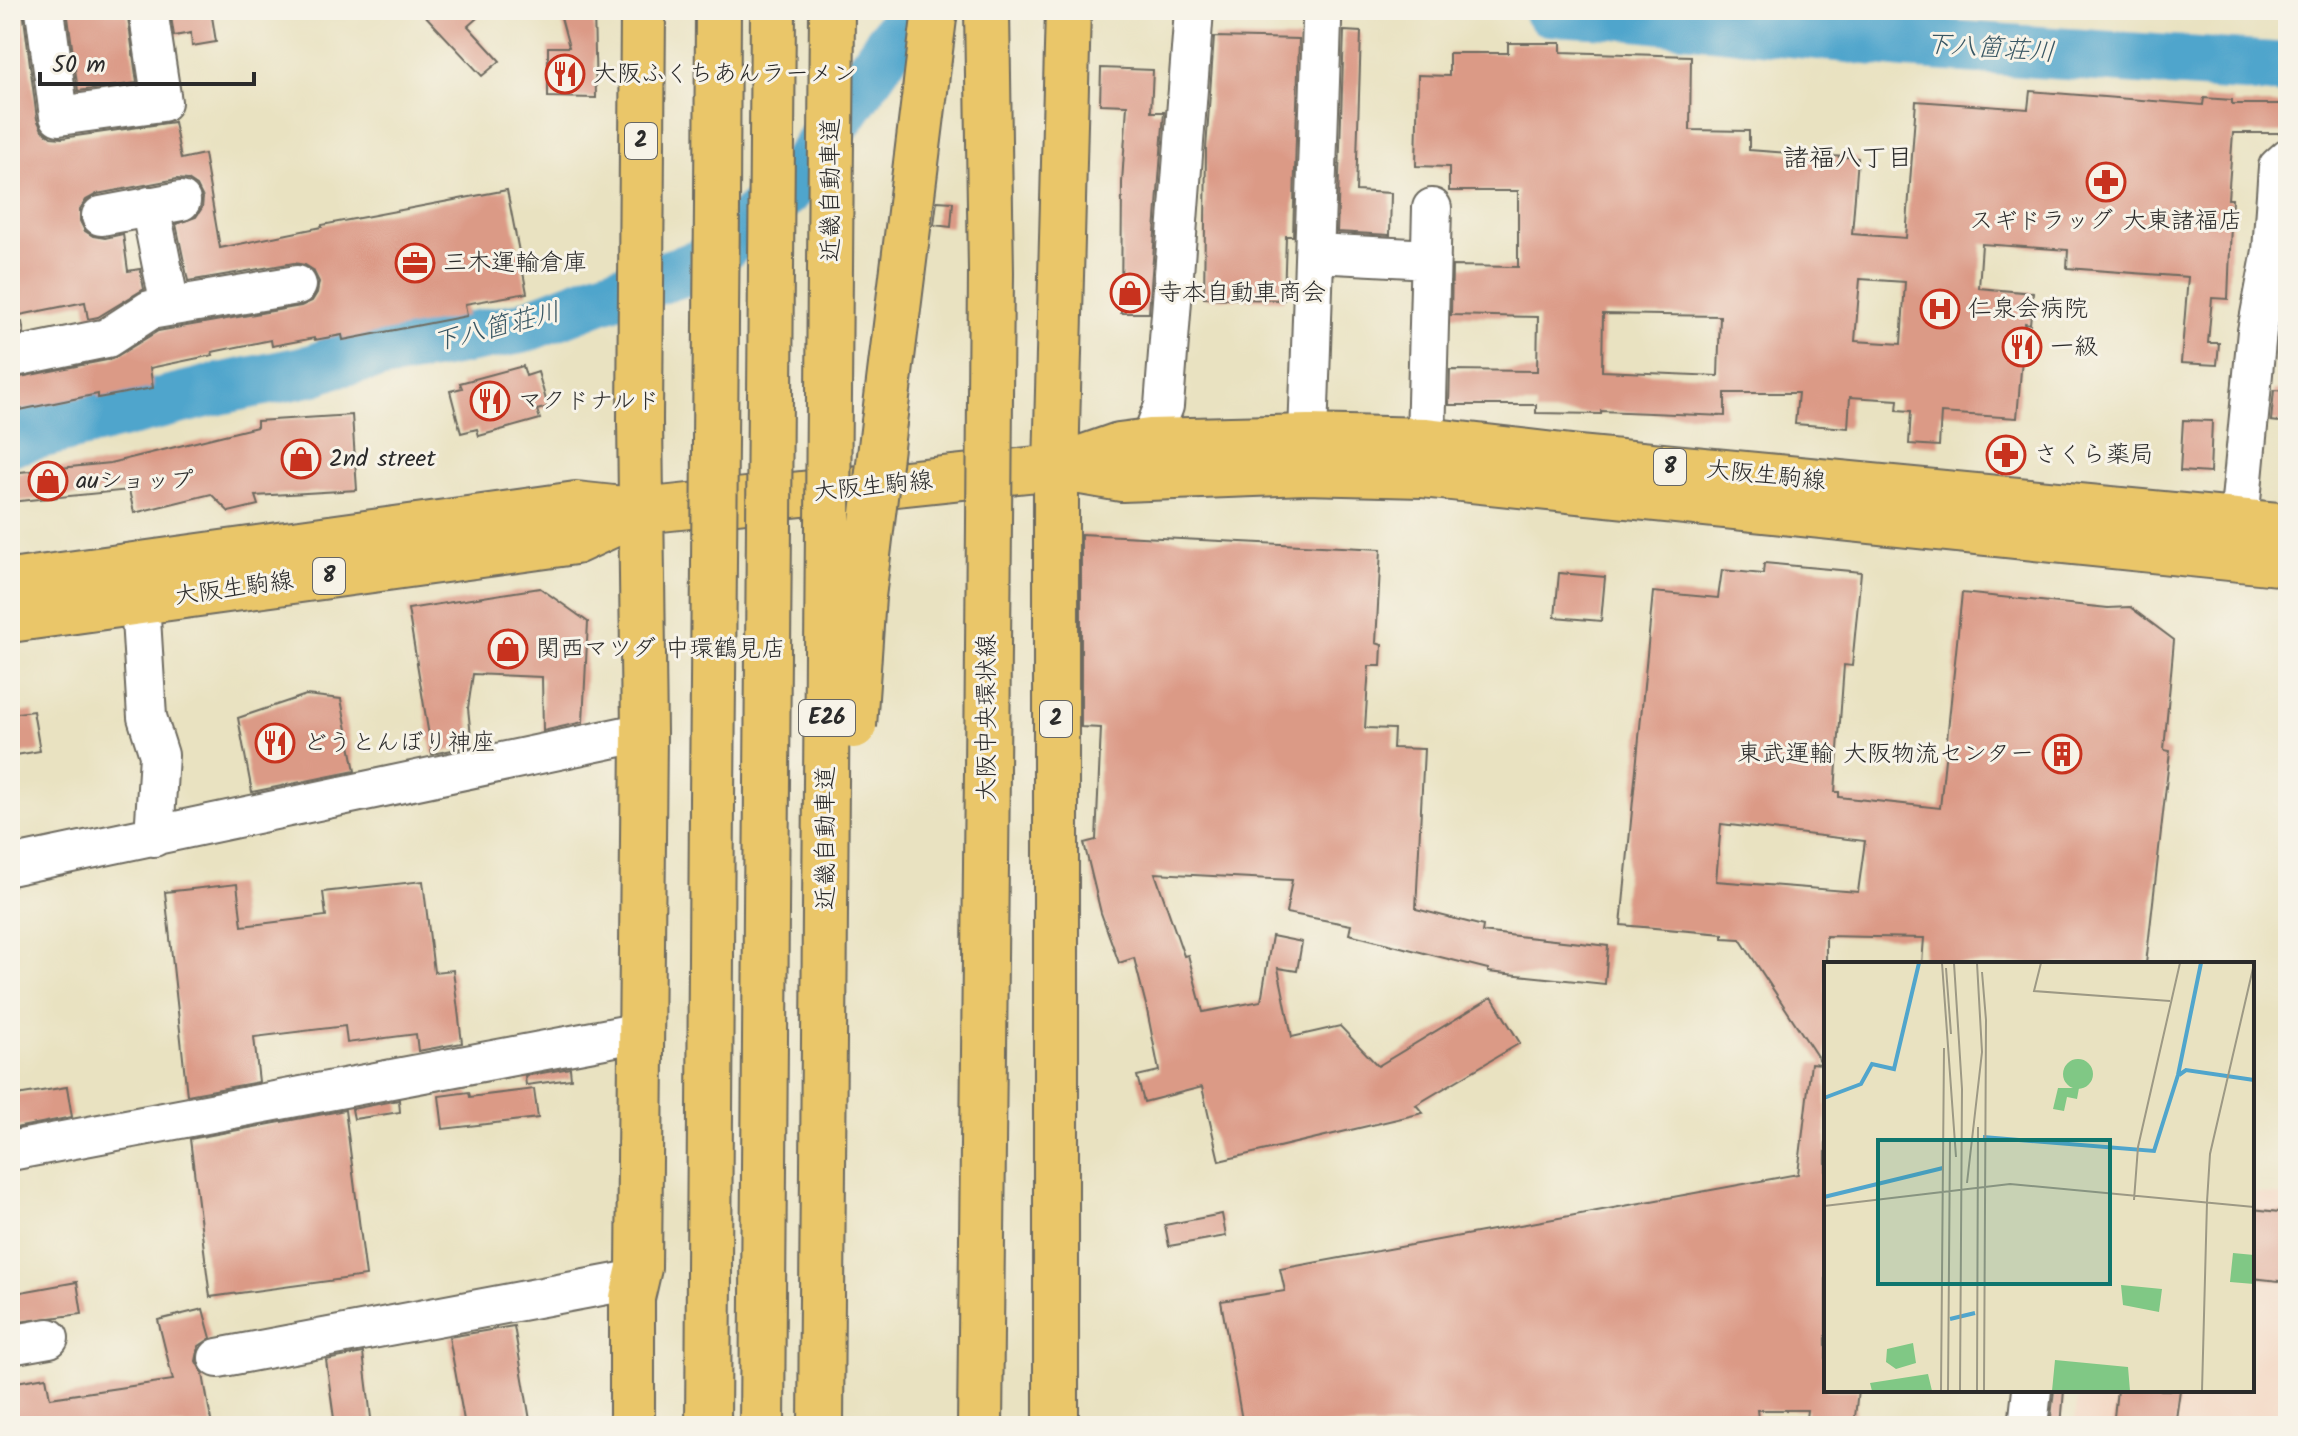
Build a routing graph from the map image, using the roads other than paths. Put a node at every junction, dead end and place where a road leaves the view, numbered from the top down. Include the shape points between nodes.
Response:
1 (45, 10) edge
2 (148, 10) edge
3 (643, 10) edge
4 (718, 10) edge
5 (751, 10) edge
6 (773, 10) edge
7 (832, 10) edge
8 (935, 10) edge
9 (987, 10) edge
10 (1068, 11) edge
11 (1194, 14) edge
12 (1322, 22) dead end
13 (2288, 158) edge
14 (771, 170) junction
15 (1432, 208) dead end
16 (101, 216) dead end
17 (2280, 251) edge
18 (1315, 253) junction
19 (1431, 259) junction
20 (297, 285) dead end
21 (170, 306) junction
22 (10, 358) edge
23 (2271, 372) edge
24 (1308, 437) junction
25 (1426, 440) junction
26 (1150, 441) junction
27 (1056, 467) junction
28 (642, 511) junction
29 (2239, 522) junction
30 (2288, 526) edge
31 (2288, 564) edge
32 (10, 582) edge
33 (140, 602) junction
34 (10, 620) edge
35 (644, 732) junction
36 (154, 837) junction
37 (10, 866) edge
38 (641, 1032) junction
39 (10, 1151) edge
40 (638, 1279) junction
41 (1057, 1307) junction
42 (49, 1338) dead end
43 (10, 1345) edge
44 (218, 1358) dead end
45 (2032, 1392) edge
46 (632, 1426) edge
47 (653, 1426) edge
48 (708, 1426) edge
49 (762, 1426) edge
50 (821, 1426) edge
51 (980, 1426) edge
52 (1033, 1426) edge
53 (1056, 1426) edge
54 (2028, 1426) edge

1 - 2 street via 59,116 162,102
3 - 28 main road, 2
4 - 48 main road, bridge
5 - 14 main road, bridge
6 - 14 main road, E26, bridge
7 - 50 main road, 近畿自動車道 / E26, bridge
8 - 50 main road, bridge via 863,597 849,783 837,1265
9 - 51 main road, 大阪中央環状線, bridge via 991,288
10 - 27 main road, 2
11 - 26 street via 1164,406
12 - 18 street
13 - 17 street via 2278,167
14 - 49 main road, E26, bridge
15 - 19 street
16 - 21 street via 166,204
17 - 23 street via 2257,331
18 - 19 street
18 - 24 street
19 - 25 street
20 - 21 street
21 - 22 street via 150,310 107,338
23 - 29 street
24 - 25 main road, 大阪生駒線 / 8
24 - 26 main road, 大阪生駒線 / 8
25 - 29 main road, 大阪生駒線 / 8
26 - 27 main road, 大阪生駒線 / 8 via 1119,445
27 - 28 main road, 大阪生駒線 / 8
27 - 31 main road, 大阪生駒線 / 8 via 1122,479 1305,472 1422,475
27 - 41 main road, 2
28 - 32 main road, 大阪生駒線 / 8 via 576,504
28 - 33 main road, 大阪生駒線 / 8 via 575,542
28 - 35 main road, 2
29 - 30 main road, 大阪生駒線 / 8
33 - 34 main road, 大阪生駒線 / 8
33 - 36 street via 147,717 159,755
35 - 36 street
35 - 38 main road, 2
36 - 37 street
38 - 39 street
38 - 40 main road, 2
40 - 44 street
40 - 46 main road, 2 via 632,1298
40 - 47 main road via 650,1297
41 - 52 main road
41 - 53 main road, 2
42 - 43 street
45 - 54 street

